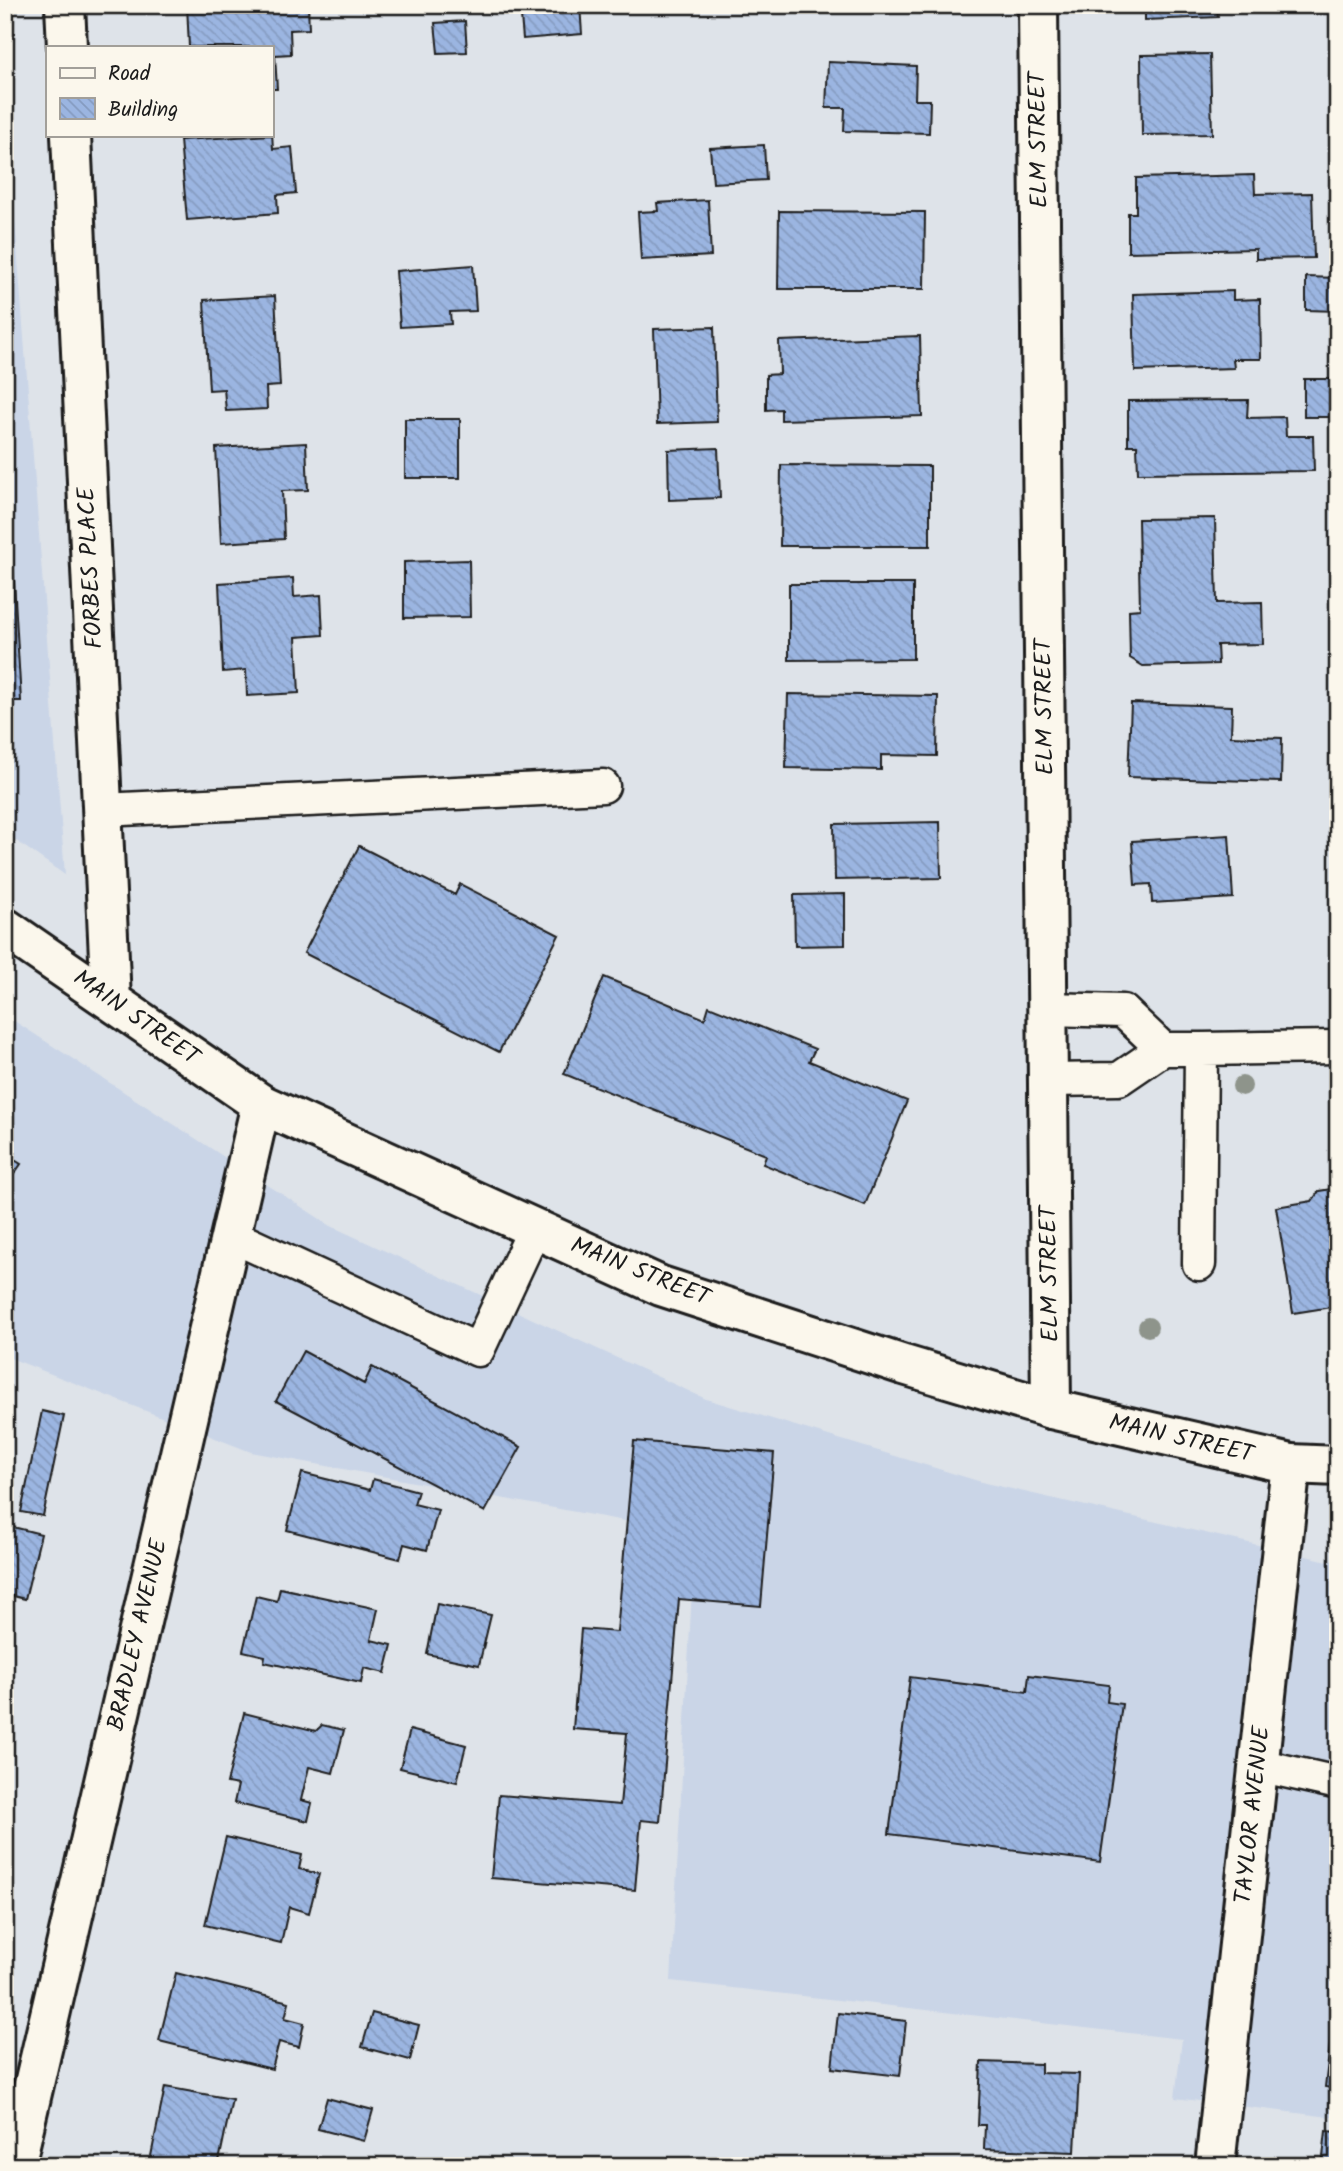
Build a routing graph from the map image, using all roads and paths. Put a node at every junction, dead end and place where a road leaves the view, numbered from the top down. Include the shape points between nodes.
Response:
1 (65, 5) edge
2 (1038, 5) edge
3 (67, 46) edge
4 (71, 136) edge
5 (604, 786) dead end
6 (102, 810) junction
7 (5, 928) edge
8 (111, 1001) junction
9 (1048, 1009) junction
10 (1338, 1047) edge
11 (1163, 1049) junction
12 (1201, 1049) junction
13 (1048, 1080) junction
14 (261, 1104) junction
15 (535, 1228) junction
16 (230, 1235) junction
17 (1199, 1264) dead end
18 (1051, 1409) junction
19 (1291, 1464) junction
20 (1338, 1466) edge
21 (1258, 1765) junction
22 (1338, 1783) edge
23 (15, 2166) edge
24 (1215, 2166) edge

1 - 3 street
2 - 9 street, ELM STREET
4 - 6 street, FORBES PLACE
5 - 6 lane
6 - 8 street, FORBES PLACE
7 - 8 street, MAIN STREET
8 - 14 street, MAIN STREET
9 - 11 lane via 1123,1011
9 - 13 street, ELM STREET
10 - 12 lane
11 - 12 lane
11 - 13 lane via 1119,1079
12 - 17 lane
13 - 18 street, ELM STREET
14 - 15 street, MAIN STREET
14 - 16 street, BRADLEY AVENUE
15 - 16 lane via 478,1350
15 - 18 street, MAIN STREET via 661,1286
16 - 23 street, BRADLEY AVENUE
18 - 19 street, MAIN STREET
19 - 20 street, MAIN STREET
19 - 21 street, TAYLOR AVENUE
21 - 22 lane
21 - 24 street, TAYLOR AVENUE

